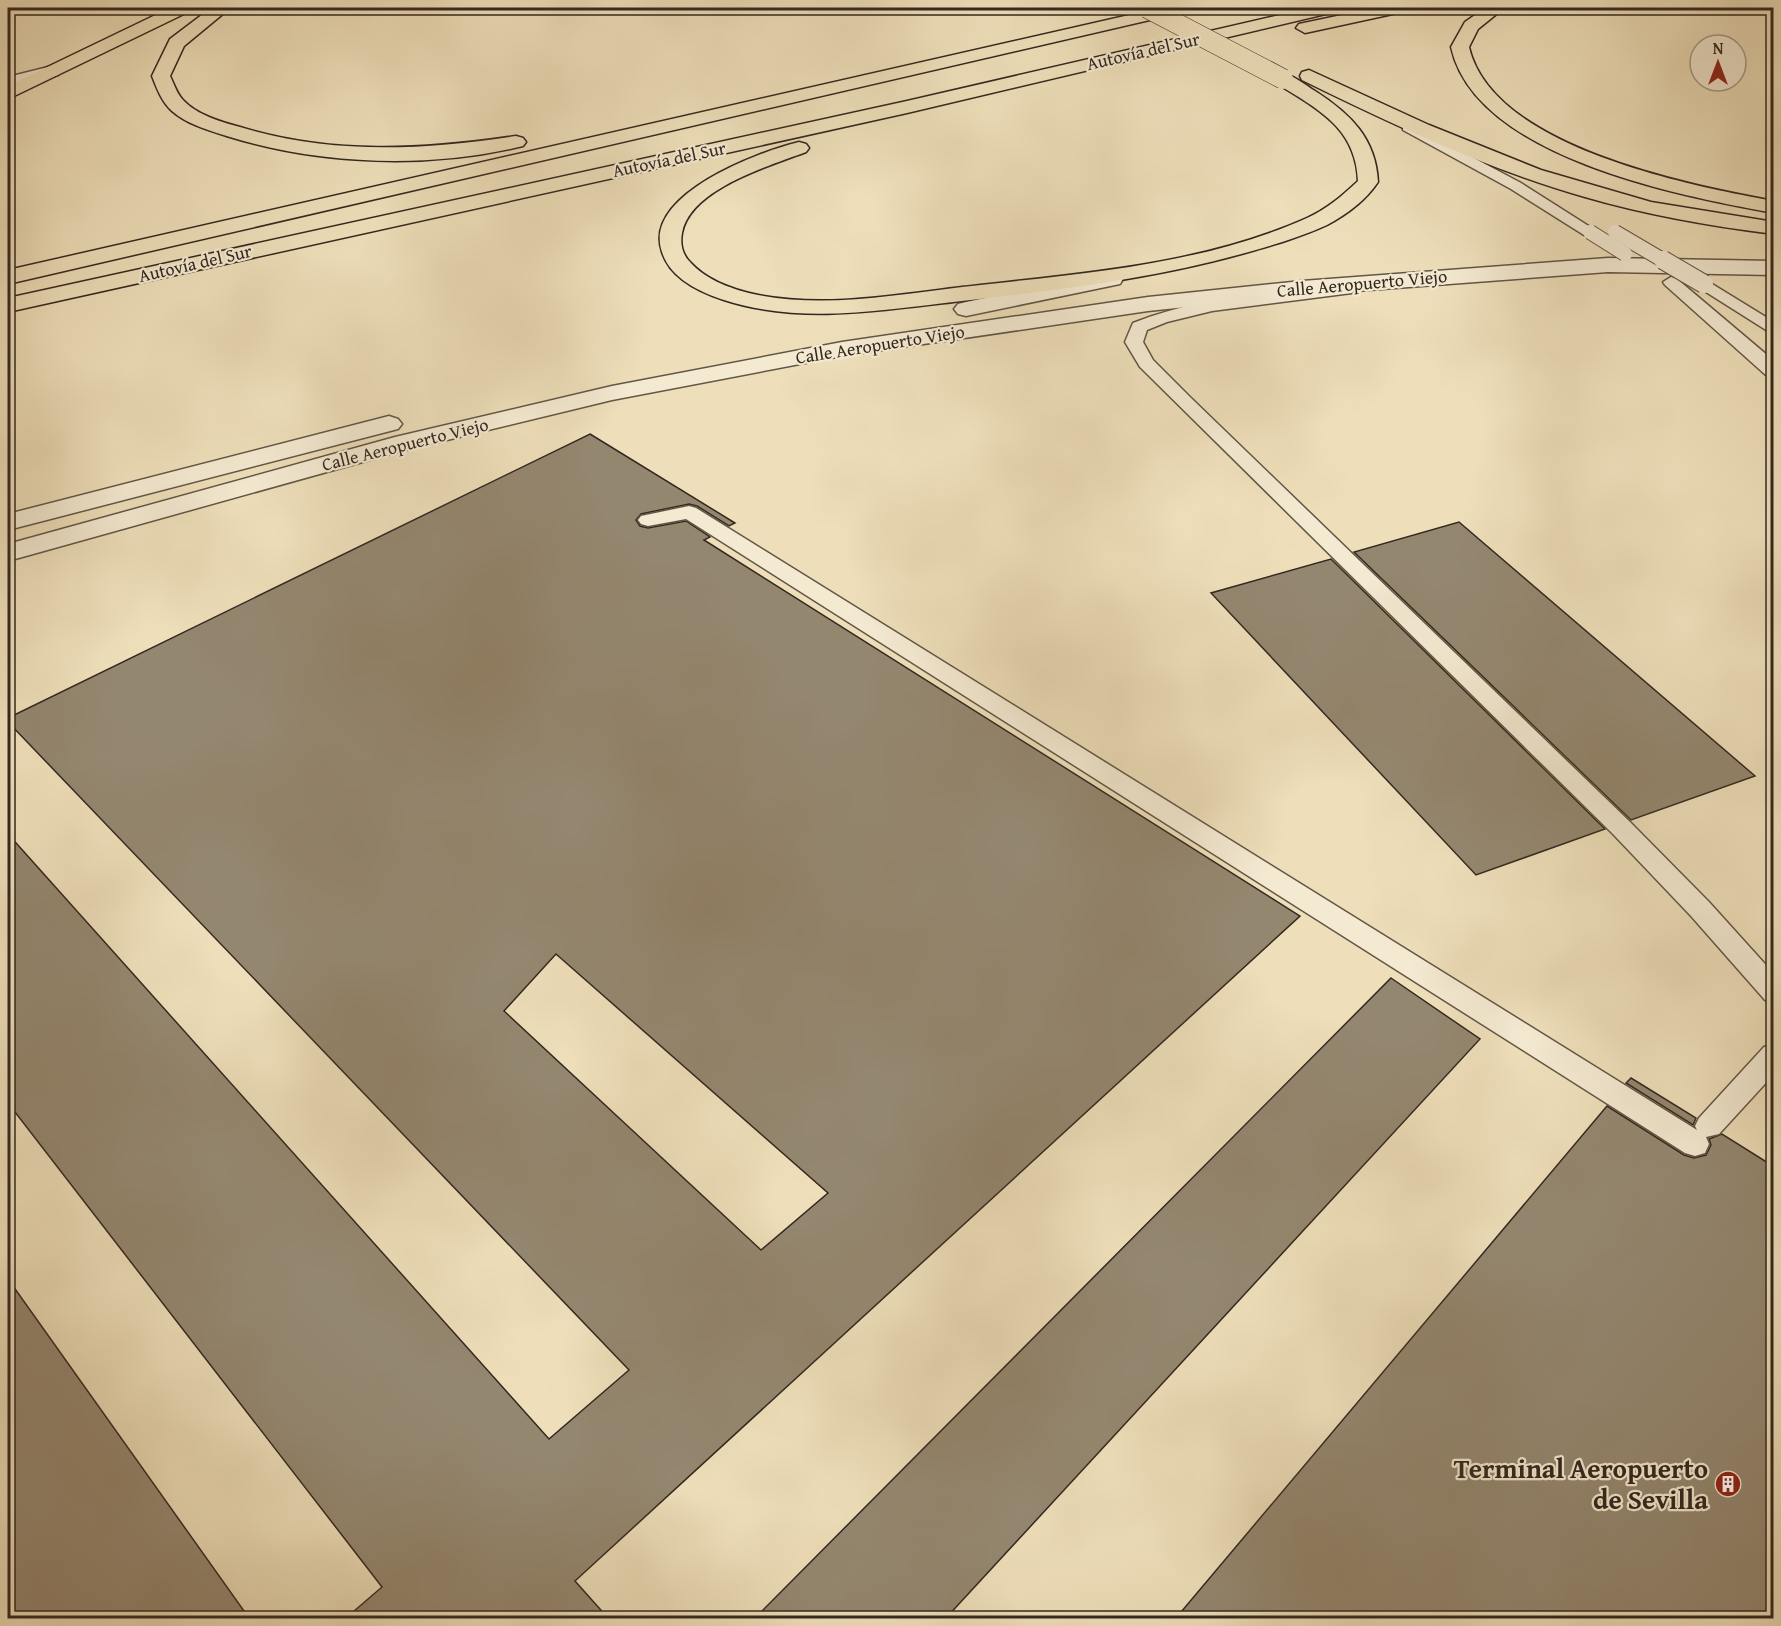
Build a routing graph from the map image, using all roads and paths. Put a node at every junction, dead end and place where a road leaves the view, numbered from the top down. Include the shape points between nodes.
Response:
1 (182, 8) edge
2 (221, 8) edge
3 (1147, 8) edge
4 (1178, 8) edge
5 (1330, 8) edge
6 (1396, 8) edge
7 (1495, 8) edge
8 (52, 71) junction
9 (8, 82) edge
10 (8, 93) edge
11 (787, 99) junction
12 (1375, 109) junction
13 (817, 142) junction
14 (582, 178) junction
15 (1516, 186) junction
16 (1773, 207) edge
17 (1773, 228) edge
18 (1773, 259) edge
19 (1773, 268) edge
20 (1149, 271) junction
21 (1473, 274) junction
22 (8, 277) edge
23 (8, 305) edge
24 (1773, 330) edge
25 (711, 356) junction
26 (1773, 373) edge
27 (648, 520) dead end
28 (8, 522) edge
29 (8, 553) edge
30 (1773, 993) edge
31 (1773, 1054) edge

1 - 8 highway
2 - 11 highway via 176,43 161,76 174,102 202,121 295,148 405,153 500,145 684,110
3 - 20 highway, bridge via 1283,80 1347,124 1365,150 1369,164 1368,182 1349,202 1322,219 1234,249
4 - 11 highway, Autovía del Sur
4 - 12 highway
5 - 14 highway, Autovía del Sur
6 - 13 highway
7 - 16 highway via 1471,26 1460,47 1468,73 1487,97 1530,130 1610,168 1698,194
8 - 9 street
8 - 10 highway
11 - 22 highway, Autovía del Sur
12 - 15 lane
12 - 17 highway via 1518,170 1581,192 1717,223
13 - 14 highway via 684,171
13 - 20 highway via 732,174 698,195 680,212 670,229 668,242 675,261 693,277 721,291 760,302 809,307 904,301
14 - 23 highway, Autovía del Sur
15 - 24 lane, bridge via 1615,232
15 - 26 lane, bridge via 1671,282 1761,358
18 - 25 street via 1600,255 1428,265 1141,294
19 - 21 street, Calle Aeropuerto Viejo via 1608,265
20 - 25 street, Calle Aeropuerto Viejo
21 - 29 street, Calle Aeropuerto Viejo via 1148,304 909,338 721,371 395,445
21 - 30 lane via 1195,309 1161,316 1139,327 1134,342 1146,363 1306,524 1622,828
25 - 28 street, Calle Aeropuerto Viejo via 420,416
27 - 31 lane via 689,512 1702,1135

